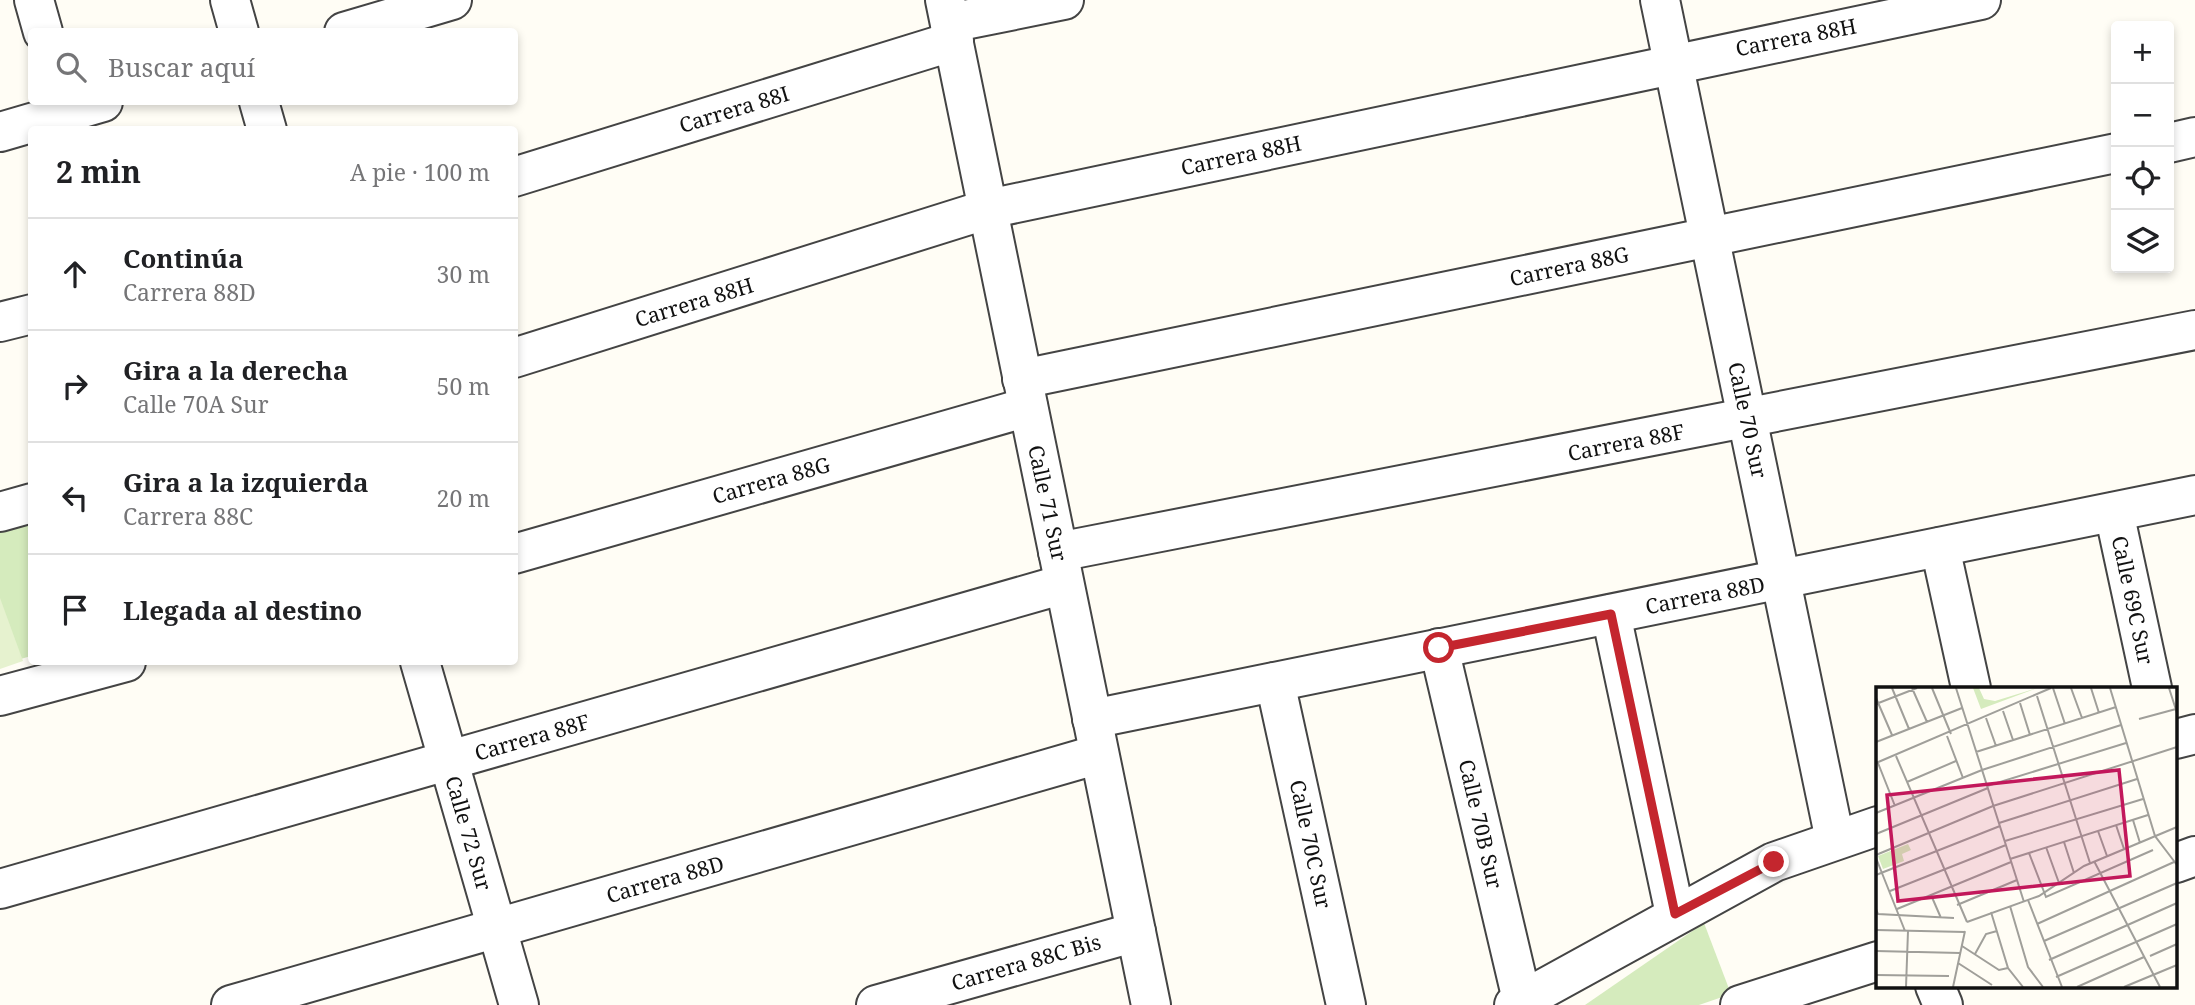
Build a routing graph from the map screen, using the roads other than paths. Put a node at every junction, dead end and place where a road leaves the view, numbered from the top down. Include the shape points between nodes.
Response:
1 (34, 0) edge
2 (230, 0) edge
3 (452, 0) edge
4 (1064, 0) edge
5 (1660, 0) edge
6 (1981, 0) edge
7 (950, 21) edge
8 (42, 28) edge
9 (238, 28) edge
10 (358, 28) edge
11 (1673, 62) junction
12 (260, 105) edge
13 (64, 107) edge
14 (266, 126) edge
15 (0, 132) edge
16 (2195, 137) edge
17 (2174, 142) edge
18 (2111, 154) edge
19 (518, 176) edge
20 (988, 209) junction
21 (1710, 237) junction
22 (28, 315) edge
23 (0, 322) edge
24 (2195, 330) edge
25 (518, 357) edge
26 (1025, 393) junction
27 (1747, 418) junction
28 (2195, 495) edge
29 (28, 504) edge
30 (0, 512) edge
31 (2114, 512) junction
32 (1940, 547) junction
33 (518, 553) edge
34 (1061, 568) junction
35 (1781, 579) junction
36 (1611, 614) junction
37 (1439, 648) junction
38 (115, 665) edge
39 (421, 665) edge
40 (1275, 682) junction
41 (1972, 687) edge
42 (2152, 687) edge
43 (0, 696) edge
44 (2195, 734) edge
45 (1095, 737) junction
46 (2178, 738) edge
47 (448, 761) junction
48 (1876, 832) edge
49 (1835, 840) junction
50 (2195, 856) edge
51 (2178, 862) edge
52 (0, 888) edge
53 (1675, 914) junction
54 (496, 927) junction
55 (1136, 932) junction
56 (1876, 962) edge
57 (1936, 988) edge
58 (316, 993) edge
59 (1518, 1003) edge
60 (231, 1005) edge
61 (519, 1005) edge
62 (876, 1005) edge
63 (1151, 1005) edge
64 (1346, 1005) edge
65 (1740, 1005) edge
66 (1943, 1005) edge

1 - 8 street
2 - 9 street
3 - 10 street
4 - 7 street, Carrera 88I
5 - 11 street, Calle 70 Sur
6 - 11 street, Carrera 88H
7 - 19 street, Carrera 88I
7 - 20 street, Calle 71 Sur
11 - 20 street, Carrera 88H
11 - 21 street, Calle 70 Sur
12 - 14 street
13 - 15 street
16 - 17 street
18 - 21 street, Carrera 88G
20 - 25 street, Carrera 88H
20 - 26 street, Calle 71 Sur
21 - 26 street, Carrera 88G
21 - 27 street, Calle 70 Sur
22 - 23 street
24 - 27 street, Carrera 88F
26 - 33 street, Carrera 88G
26 - 34 street, Calle 71 Sur
27 - 34 street, Carrera 88F
27 - 35 street, Calle 70 Sur
28 - 31 street, Carrera 88D
29 - 30 street
31 - 32 street, Carrera 88D
31 - 42 street, Calle 69C Sur
32 - 35 street, Carrera 88D
32 - 41 street
34 - 45 street, Calle 71 Sur
34 - 47 street, Carrera 88F
35 - 36 street, Carrera 88D
35 - 49 street, Calle 70 Sur
36 - 37 street, Carrera 88D
36 - 53 street
37 - 40 street, Carrera 88D
37 - 59 street, Calle 70B Sur
38 - 43 street
39 - 47 street, Calle 72 Sur
40 - 45 street, Carrera 88D
40 - 64 street, Calle 70C Sur
44 - 46 street
45 - 54 street, Carrera 88D
45 - 55 street, Calle 71 Sur
47 - 52 street, Carrera 88F
47 - 54 street, Calle 72 Sur
48 - 49 street
49 - 53 street via 1774,862
50 - 51 street
53 - 59 street
54 - 58 street, Carrera 88D
54 - 61 street, Calle 72 Sur
55 - 62 street, Carrera 88C Bis
55 - 63 street, Calle 71 Sur
56 - 65 street
57 - 66 street
58 - 60 street, Carrera 88D

